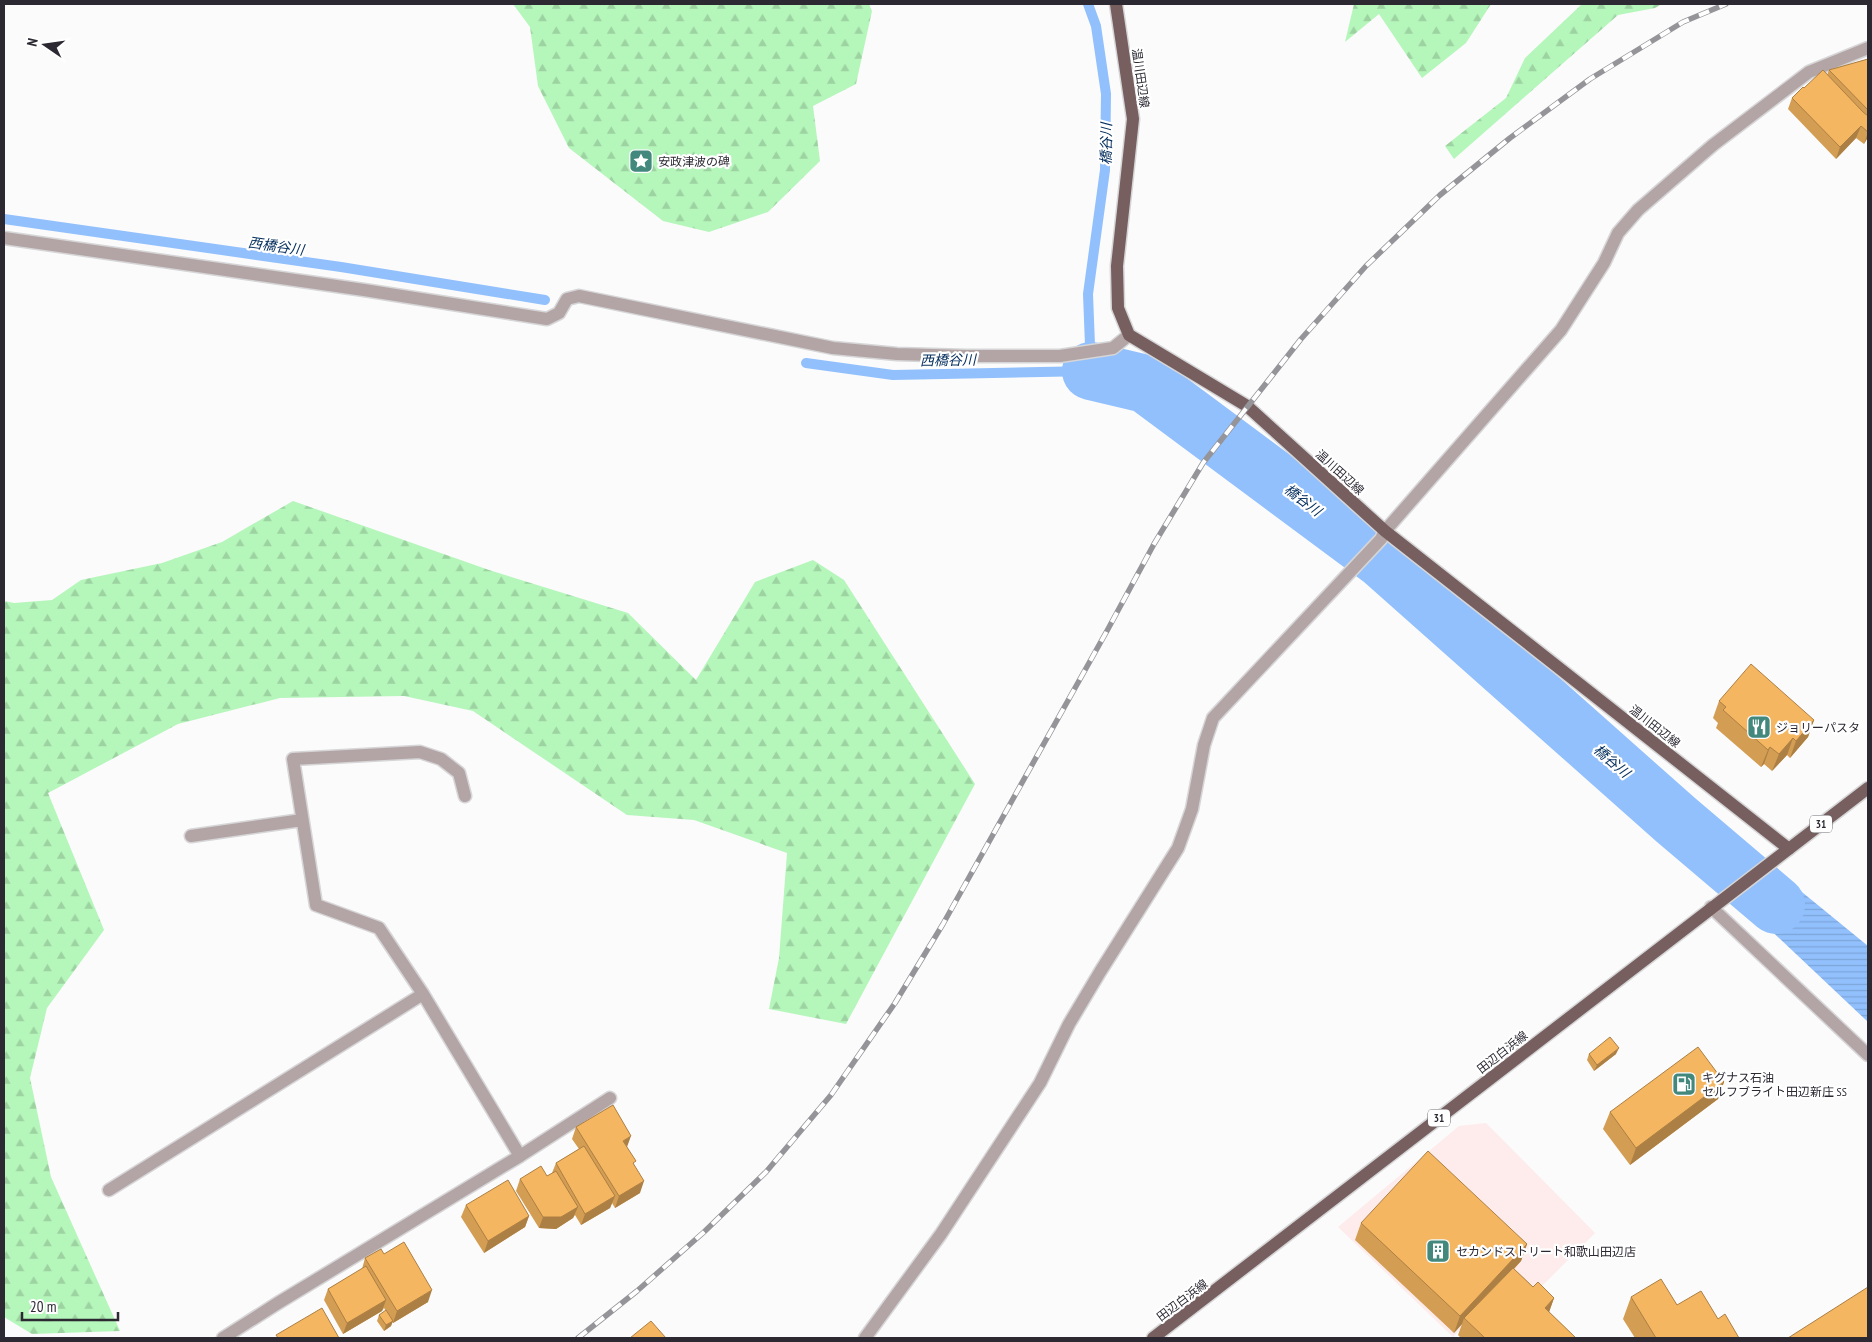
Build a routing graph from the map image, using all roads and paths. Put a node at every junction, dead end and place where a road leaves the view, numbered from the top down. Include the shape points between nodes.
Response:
1 (1116, 4) edge
2 (1868, 48) edge
3 (4, 238) edge
4 (1129, 335) junction
5 (1383, 535) junction
6 (1868, 788) edge
7 (465, 796) dead end
8 (302, 820) junction
9 (190, 836) dead end
10 (1789, 849) junction
11 (1712, 907) junction
12 (423, 994) junction
13 (1868, 1055) edge
14 (610, 1098) dead end
15 (520, 1156) junction
16 (109, 1190) dead end
17 (223, 1338) edge
18 (865, 1338) edge
19 (1153, 1338) edge

1 - 4 main road, 温川田辺線 via 1133,119 1117,266 1118,308
2 - 5 street via 1809,72 1713,145 1638,210 1618,233 1604,263 1561,330
3 - 4 street via 547,319 559,313 567,299 579,296 833,348 897,354 1060,356 1113,348
4 - 5 main road, 温川田辺線 via 1247,406
5 - 10 main road, 温川田辺線
5 - 18 street via 1213,718 1204,745 1192,809 1178,848 1069,1024 1040,1082 941,1234
6 - 10 main road, 田辺白浜線 / 31
7 - 8 street via 458,772 441,759 420,752 293,759
8 - 9 street
8 - 12 street via 316,905 379,928
10 - 11 main road, 田辺白浜線 / 31
11 - 13 street
11 - 19 main road, 田辺白浜線 / 31
12 - 15 street
12 - 16 street
14 - 15 street
15 - 17 street

